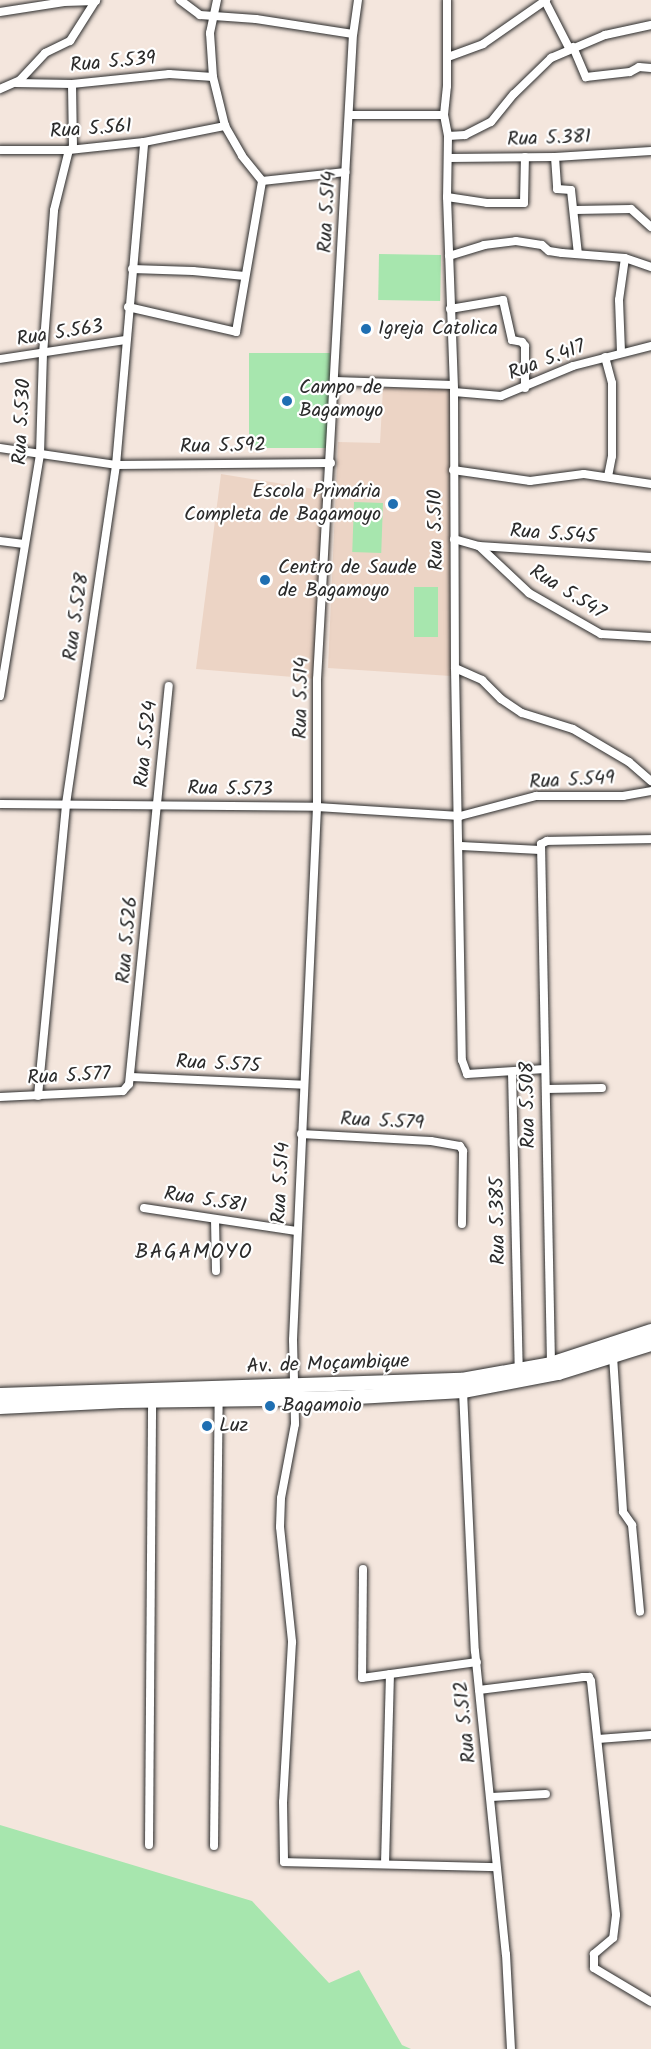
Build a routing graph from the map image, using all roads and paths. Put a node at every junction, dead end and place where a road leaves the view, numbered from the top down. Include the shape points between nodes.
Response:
1 (96, 0) edge
2 (180, 0) edge
3 (217, 0) edge
4 (358, 0) edge
5 (447, 0) edge
6 (546, 0) edge
7 (0, 12) edge
8 (212, 16) junction
9 (651, 25) edge
10 (353, 34) junction
11 (571, 48) junction
12 (448, 57) junction
13 (651, 68) edge
14 (213, 77) junction
15 (16, 83) junction
16 (72, 84) junction
17 (0, 89) edge
18 (349, 115) junction
19 (444, 116) junction
20 (225, 126) junction
21 (448, 136) junction
22 (144, 142) junction
23 (71, 149) junction
24 (0, 150) edge
25 (651, 150) edge
26 (525, 157) junction
27 (555, 157) junction
28 (448, 158) junction
29 (346, 172) junction
30 (262, 182) junction
31 (447, 197) junction
32 (575, 210) junction
33 (651, 228) edge
34 (578, 254) junction
35 (449, 256) junction
36 (625, 258) junction
37 (650, 266) edge
38 (132, 269) junction
39 (245, 276) junction
40 (128, 307) junction
41 (450, 309) junction
42 (125, 340) junction
43 (651, 346) edge
44 (621, 352) junction
45 (43, 354) junction
46 (605, 357) junction
47 (0, 359) edge
48 (335, 381) junction
49 (525, 388) junction
50 (454, 389) junction
51 (0, 448) edge
52 (40, 454) junction
53 (331, 463) junction
54 (116, 465) junction
55 (453, 470) junction
56 (608, 476) junction
57 (651, 483) edge
58 (454, 539) junction
59 (0, 541) edge
60 (24, 544) junction
61 (479, 546) junction
62 (651, 557) edge
63 (651, 637) edge
64 (454, 668) junction
65 (169, 686) dead end
66 (0, 696) edge
67 (651, 781) edge
68 (651, 790) edge
69 (0, 804) edge
70 (66, 804) junction
71 (157, 805) junction
72 (317, 807) junction
73 (460, 816) junction
74 (651, 838) edge
75 (460, 846) junction
76 (541, 847) junction
77 (545, 1069) junction
78 (512, 1072) junction
79 (131, 1077) junction
80 (304, 1085) junction
81 (602, 1088) dead end
82 (546, 1089) junction
83 (38, 1096) junction
84 (0, 1097) edge
85 (301, 1134) junction
86 (144, 1208) dead end
87 (215, 1219) junction
88 (462, 1224) dead end
89 (296, 1231) junction
90 (216, 1271) dead end
91 (651, 1331) edge
92 (651, 1344) edge
93 (613, 1356) junction
94 (551, 1364) junction
95 (519, 1370) junction
96 (336, 1391) junction
97 (463, 1391) junction
98 (296, 1392) junction
99 (0, 1395) edge
100 (219, 1400) junction
101 (152, 1401) junction
102 (0, 1407) edge
103 (363, 1569) dead end
104 (640, 1612) dead end
105 (477, 1662) junction
106 (390, 1674) junction
107 (479, 1690) junction
108 (651, 1735) edge
109 (598, 1739) junction
110 (546, 1794) dead end
111 (490, 1797) junction
112 (149, 1845) dead end
113 (214, 1846) dead end
114 (385, 1864) junction
115 (495, 1867) junction
116 (651, 2002) edge
117 (511, 2049) edge

1 - 7 street
1 - 15 street via 70,41 40,57
2 - 8 street via 195,14
3 - 8 street
4 - 10 street, Rua 5.514
5 - 12 street, Rua 5.510
6 - 11 street
6 - 12 street via 483,44
8 - 10 street
8 - 14 street via 209,52
9 - 11 street via 625,29
10 - 18 street, Rua 5.514
11 - 13 street via 586,76
11 - 21 street via 541,65 490,122 465,135
12 - 19 street, Rua 5.510
14 - 16 street, Rua 5.539 via 169,74
14 - 20 street
15 - 16 street, Rua 5.539
15 - 17 street
16 - 23 street, Rua 5.530
18 - 19 street
18 - 29 street, Rua 5.514
19 - 21 street, Rua 5.510
20 - 22 street, Rua 5.561
20 - 30 street
21 - 28 street, Rua 5.510
22 - 23 street, Rua 5.561
22 - 38 street, Rua 5.528
23 - 24 street, Rua 5.561
23 - 45 street, Rua 5.530 via 54,210
25 - 27 street, Rua 5.381
26 - 27 street, Rua 5.381
26 - 28 street, Rua 5.381
26 - 31 street via 524,203
27 - 32 street via 557,189 571,190
28 - 31 street, Rua 5.510
29 - 30 street
29 - 48 street, Rua 5.514
30 - 39 street
31 - 35 street, Rua 5.510
32 - 33 street via 631,209
32 - 34 street
34 - 35 street via 504,241
34 - 36 street
35 - 41 street, Rua 5.510
36 - 37 street
36 - 44 street via 619,300
38 - 39 street
38 - 40 street, Rua 5.528
39 - 40 street via 236,332
40 - 42 street, Rua 5.528
41 - 49 street via 503,300 512,340 525,346
41 - 50 street, Rua 5.510
42 - 45 street, Rua 5.563
42 - 54 street, Rua 5.528
43 - 44 street, Rua 5.417
44 - 46 street, Rua 5.417
45 - 47 street, Rua 5.563
45 - 52 street, Rua 5.530
46 - 49 street, Rua 5.417 via 573,366
46 - 56 street via 612,383 612,456
48 - 50 street, Rua 5.417
48 - 53 street, Rua 5.514
49 - 50 street, Rua 5.417 via 493,397
50 - 55 street, Rua 5.510
51 - 52 street, Rua 5.592
52 - 54 street, Rua 5.592
52 - 60 street, Rua 5.530
53 - 54 street, Rua 5.592
53 - 72 street, Rua 5.514 via 317,679
54 - 70 street, Rua 5.528
55 - 56 street via 530,481 584,474
55 - 58 street, Rua 5.510
56 - 57 street
58 - 61 street, Rua 5.545
58 - 64 street, Rua 5.510
59 - 60 street
60 - 66 street, Rua 5.530
61 - 62 street, Rua 5.545
61 - 63 street, Rua 5.547 via 529,593 601,634
64 - 67 street via 482,680 522,713 582,735 629,762
64 - 73 street, Rua 5.510
65 - 71 street, Rua 5.524
68 - 73 street, Rua 5.549 via 623,796 536,796
69 - 70 street, Rua 5.573
70 - 71 street, Rua 5.573
70 - 83 street, Rua 5.528
71 - 72 street, Rua 5.573
71 - 79 street, Rua 5.526
72 - 73 street, Rua 5.573
72 - 80 street, Rua 5.514
73 - 75 street, Rua 5.510
74 - 76 street via 547,841
75 - 76 street
75 - 78 street, Rua 5.510 via 462,1060 467,1074
76 - 77 street, Rua 5.508
77 - 78 street
77 - 82 street, Rua 5.508
78 - 95 street, Rua 5.385
79 - 80 street, Rua 5.575
79 - 83 street, Rua 5.577 via 123,1091
80 - 85 street, Rua 5.514
81 - 82 street
82 - 94 street, Rua 5.508
83 - 84 street, Rua 5.577
85 - 88 street, Rua 5.579 via 460,1146 464,1151
85 - 89 street, Rua 5.514
86 - 87 street, Rua 5.581
87 - 89 street, Rua 5.581
87 - 90 street
89 - 98 street, Rua 5.514
91 - 94 highway, Av. de Moçambique
92 - 93 highway, Av. de Moçambique
93 - 97 highway, Av. de Moçambique via 558,1373
93 - 104 street via 623,1512 632,1525
94 - 95 highway, Av. de Moçambique
95 - 96 highway, Av. de Moçambique via 462,1380
96 - 97 highway, Av. de Moçambique via 349,1397
96 - 98 highway, Av. de Moçambique
97 - 105 street, Rua 5.512
98 - 99 highway, Av. de Moçambique
98 - 100 highway, Av. de Moçambique
98 - 114 street, Rua 5.514 via 294,1437 279,1527 292,1642 284,1862
100 - 101 highway, Av. de Moçambique
100 - 113 street
101 - 102 highway, Av. de Moçambique
101 - 112 street
103 - 106 street via 362,1678
105 - 106 street
105 - 107 street, Rua 5.512
106 - 114 street
107 - 109 street via 589,1677
107 - 111 street, Rua 5.512
108 - 109 street
109 - 116 street via 616,1927 613,1938 594,1954 594,1968
110 - 111 street
111 - 115 street, Rua 5.512
114 - 115 street
115 - 117 street, Rua 5.512 via 506,1957

